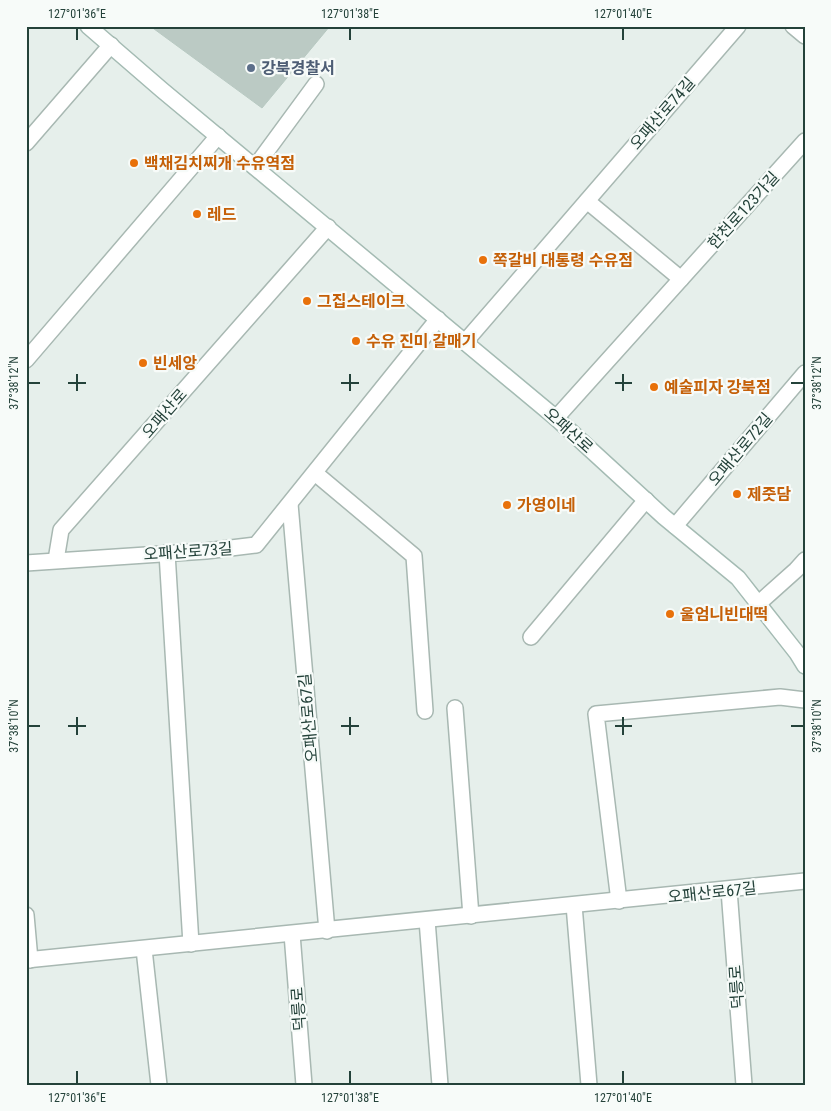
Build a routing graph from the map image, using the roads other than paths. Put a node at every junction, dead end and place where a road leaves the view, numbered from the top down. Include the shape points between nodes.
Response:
1 (88, 26) edge
2 (738, 26) edge
3 (793, 26) edge
4 (805, 36) edge
5 (111, 45) junction
6 (316, 84) dead end
7 (218, 136) junction
8 (805, 141) edge
9 (26, 144) edge
10 (255, 167) junction
11 (587, 201) junction
12 (328, 227) junction
13 (681, 278) junction
14 (438, 319) junction
15 (465, 342) junction
16 (26, 360) edge
17 (805, 373) edge
18 (556, 418) junction
19 (315, 473) junction
20 (646, 500) junction
21 (290, 504) junction
22 (675, 526) junction
23 (167, 553) junction
24 (56, 560) junction
25 (805, 560) edge
26 (26, 563) edge
27 (758, 604) junction
28 (531, 637) dead end
29 (805, 666) edge
30 (805, 700) edge
31 (455, 708) dead end
32 (425, 711) dead end
33 (805, 882) edge
34 (729, 890) junction
35 (619, 901) junction
36 (574, 906) junction
37 (26, 915) edge
38 (471, 916) junction
39 (427, 920) junction
40 (326, 931) junction
41 (292, 934) junction
42 (191, 944) junction
43 (144, 949) junction
44 (28, 960) edge
45 (159, 1085) edge
46 (304, 1085) edge
47 (440, 1085) edge
48 (589, 1085) edge
49 (744, 1085) edge

1 - 5 street, 오패산로
2 - 11 street, 오패산로74길
3 - 4 street
5 - 7 street, 오패산로
5 - 9 street
6 - 10 street
7 - 10 street, 오패산로
7 - 16 street
8 - 13 street, 한천로123가길
10 - 12 street, 오패산로
11 - 13 street
11 - 15 street, 오패산로74길
12 - 14 street, 오패산로
12 - 24 street, 오패산로 via 61,530
13 - 18 street, 한천로123가길
14 - 15 street, 오패산로
14 - 19 street, 오패산로73길
15 - 18 street, 오패산로
17 - 22 street, 오패산로72길
18 - 20 street, 오패산로
19 - 21 street, 오패산로73길
19 - 32 street via 414,556
20 - 22 street, 오패산로
20 - 28 street
21 - 23 street, 오패산로73길 via 256,545
21 - 40 street, 오패산로67길
22 - 27 street, 오패산로 via 738,578
23 - 24 street, 오패산로73길
23 - 42 street
24 - 26 street, 오패산로73길
25 - 27 street
27 - 29 street, 오패산로
30 - 35 street via 780,697 596,714
31 - 38 street
33 - 34 street, 오패산로67길
34 - 35 street, 오패산로67길
34 - 49 street, 덕릉로
35 - 36 street, 오패산로67길
36 - 38 street, 오패산로67길
36 - 48 street
37 - 44 street
38 - 39 street, 오패산로67길
39 - 40 street, 오패산로67길
39 - 47 street
40 - 41 street, 오패산로67길
41 - 42 street, 오패산로67길
41 - 46 street, 덕릉로
42 - 43 street, 오패산로67길
43 - 44 street, 오패산로67길
43 - 45 street

